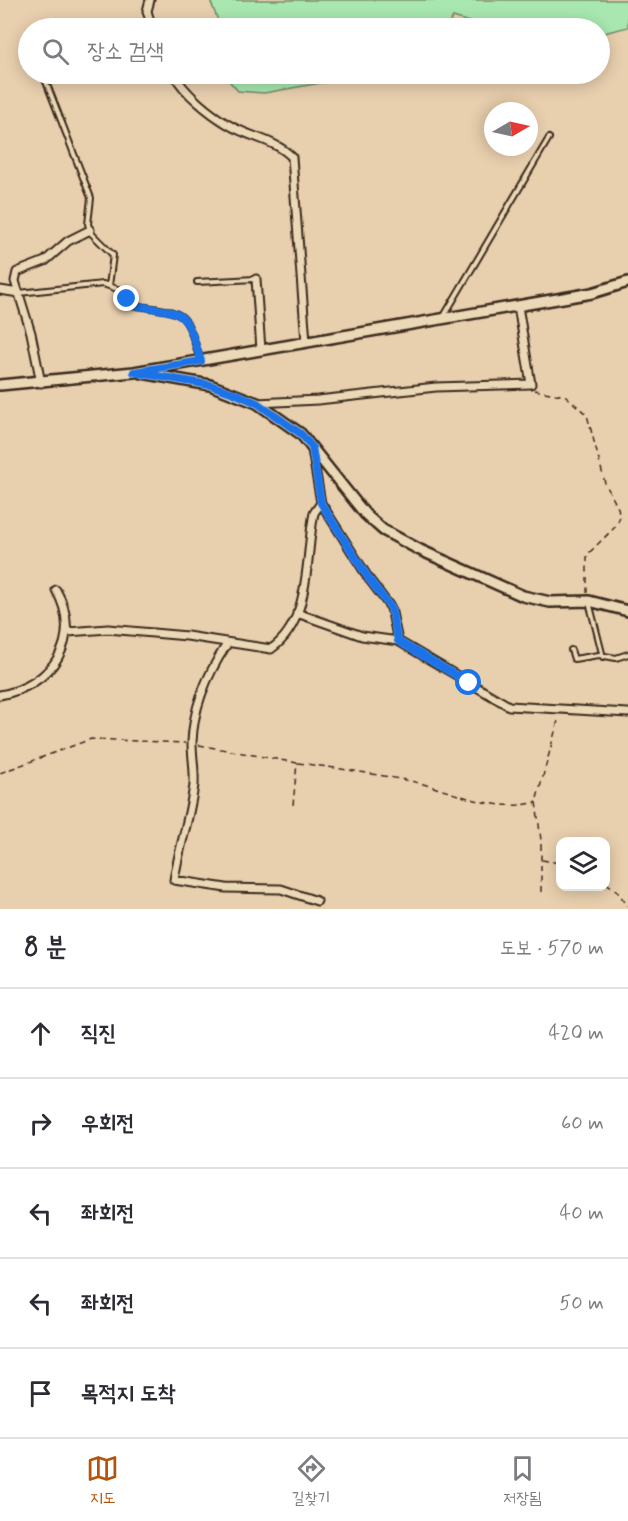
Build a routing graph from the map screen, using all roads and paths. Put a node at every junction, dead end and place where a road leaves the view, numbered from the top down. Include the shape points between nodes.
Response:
1 (150, 0) edge
2 (149, 18) edge
3 (47, 84) edge
4 (179, 84) edge
5 (549, 138) dead end
6 (90, 230) junction
7 (256, 279) joint
8 (196, 282) dead end
9 (627, 285) edge
10 (109, 286) junction
11 (0, 290) edge
12 (19, 293) junction
13 (518, 306) junction
14 (442, 320) junction
15 (306, 342) junction
16 (261, 350) junction
17 (201, 361) junction
18 (134, 372) junction
19 (41, 383) junction
20 (531, 384) junction
21 (0, 385) edge
22 (257, 403) junction
23 (312, 447) junction
24 (321, 503) junction
25 (56, 590) dead end
26 (589, 601) junction
27 (628, 611) edge
28 (297, 613) junction
29 (68, 632) junction
30 (398, 641) junction
31 (227, 644) junction
32 (571, 650) dead end
33 (628, 654) edge
34 (603, 657) junction
35 (0, 695) edge
36 (561, 710) junction
37 (628, 713) edge
38 (192, 743) junction
39 (297, 763) junction
40 (0, 773) edge
41 (536, 802) junction
42 (293, 805) dead end
43 (541, 860) junction
44 (556, 862) edge
45 (610, 886) edge
46 (541, 892) dead end
47 (317, 901) dead end
48 (628, 906) edge

1 - 2 street
3 - 6 lane via 91,198
4 - 15 street via 230,125 281,146 292,157
5 - 14 lane
6 - 10 lane via 113,255
6 - 12 street via 68,241 45,261 17,272
7 - 8 lane
7 - 16 street
9 - 13 main road
10 - 12 lane
10 - 17 lane via 126,292 132,305 184,316
11 - 12 street
12 - 19 street
13 - 14 main road
13 - 20 street
14 - 15 main road
15 - 16 main road
16 - 17 main road
17 - 18 main road
18 - 19 main road
18 - 22 main road via 210,385
19 - 21 main road
20 - 22 street via 436,387
20 - 26 path via 534,390 566,396 587,415 604,483 618,508 617,525 587,555
22 - 23 main road via 301,434
23 - 24 street
23 - 26 main road via 382,531 523,596 550,602
24 - 28 street via 314,513
24 - 30 street via 391,608
25 - 29 street via 63,602
26 - 27 main road
26 - 34 lane
28 - 30 street via 362,636
28 - 31 street via 289,632 271,649
29 - 31 street via 108,629 188,636
29 - 35 street via 65,646 48,671 34,683
30 - 36 street via 509,706
31 - 38 street via 206,680
32 - 34 lane via 574,659
33 - 34 lane
36 - 37 street
36 - 41 path
38 - 39 path
38 - 40 path via 91,739
38 - 47 street via 193,787 174,880 226,888 281,889
39 - 41 path via 417,783 480,801 513,806
39 - 42 path
41 - 43 path
43 - 44 path
43 - 46 path
45 - 48 path

